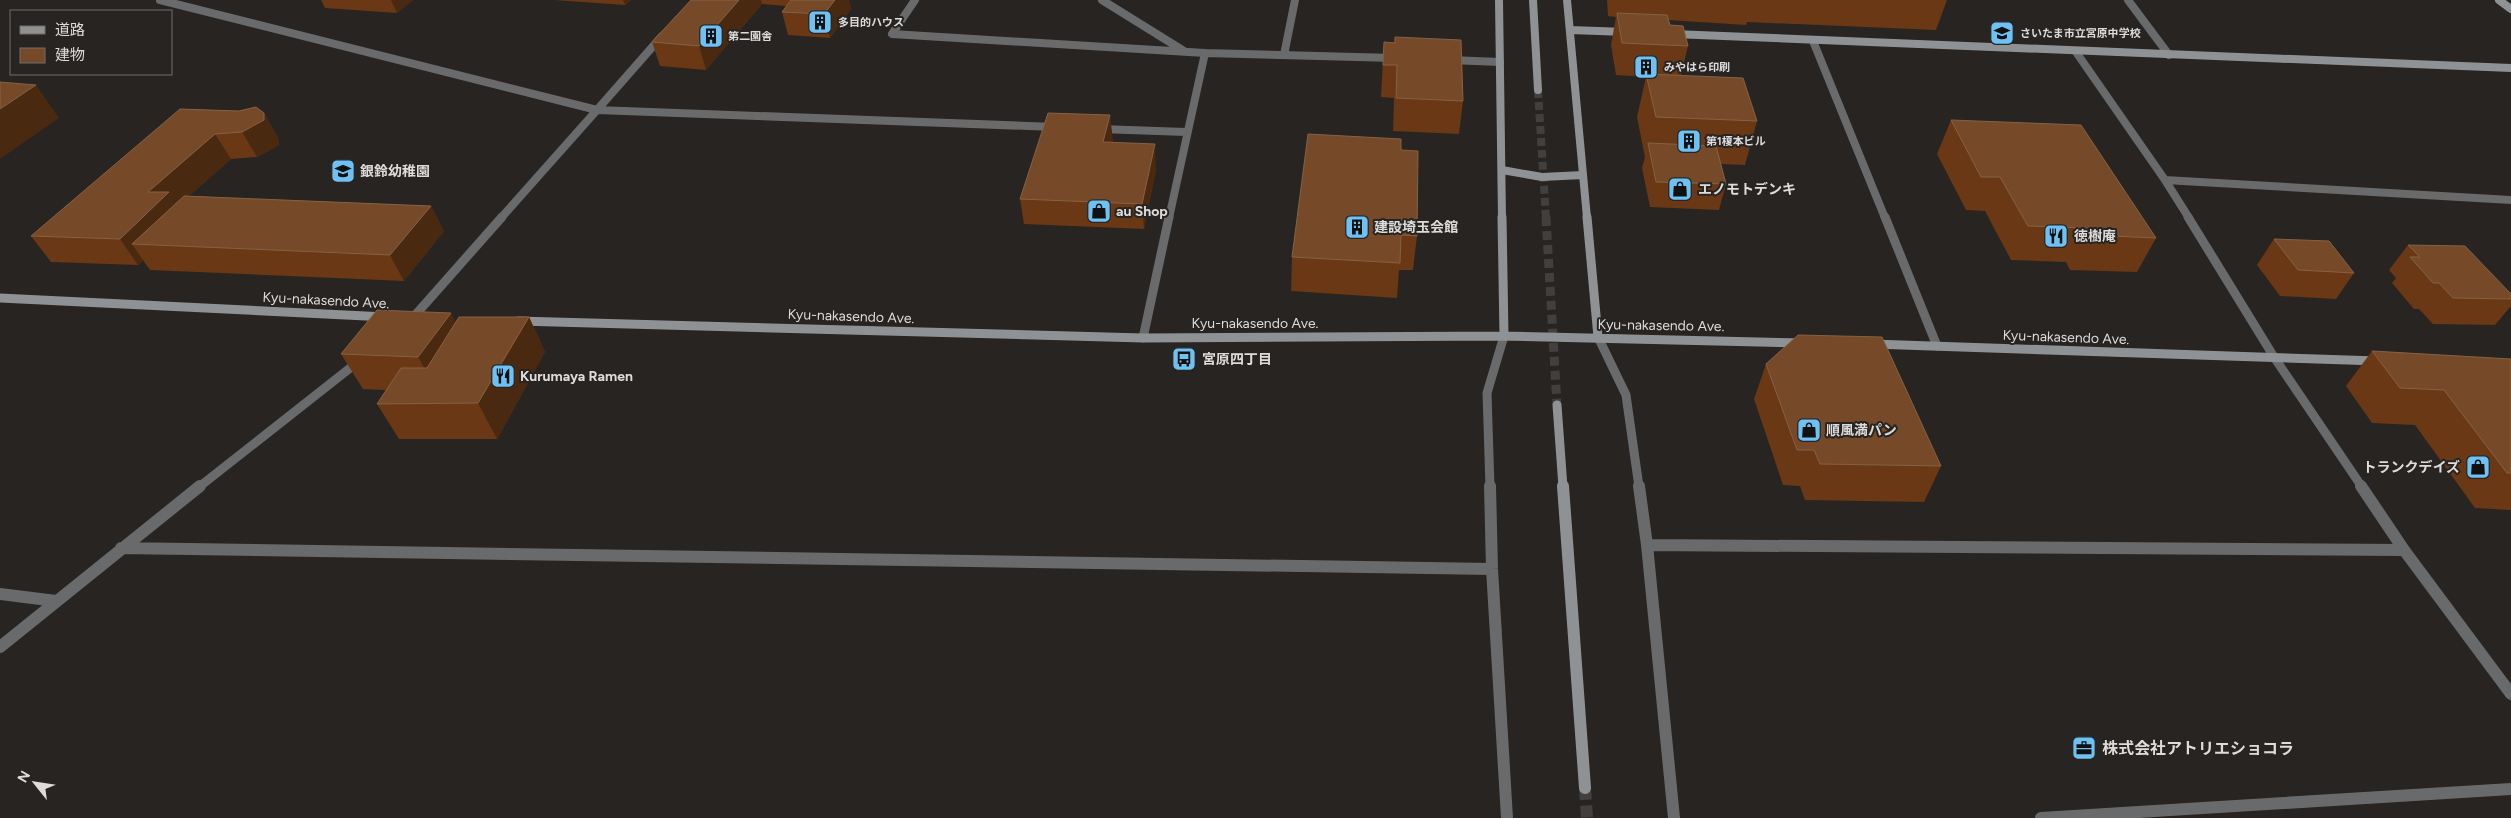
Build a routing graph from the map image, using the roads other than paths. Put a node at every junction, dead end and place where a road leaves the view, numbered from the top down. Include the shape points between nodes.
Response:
1 (914, 0) edge
2 (1296, 0) edge
3 (1499, 0) edge
4 (1533, 0) edge
5 (1567, 0) edge
6 (2128, 0) edge
7 (2499, 0) edge
8 (166, 1) edge
9 (1105, 1) edge
10 (2511, 9) edge
11 (668, 29) edge
12 (1570, 30) junction
13 (1638, 33) edge
14 (1667, 34) edge
15 (1812, 41) junction
16 (1185, 51) junction
17 (1205, 52) junction
18 (2076, 52) junction
19 (1284, 55) junction
20 (2169, 56) junction
21 (1402, 58) edge
22 (1441, 60) edge
23 (1500, 62) junction
24 (2511, 68) edge
25 (1538, 90) tunnel mouth
26 (598, 110) junction
27 (1067, 128) edge
28 (1087, 129) edge
29 (1186, 132) junction
30 (1502, 170) junction
31 (1583, 175) junction
32 (2165, 180) junction
33 (2511, 200) edge
34 (0, 298) edge
35 (408, 318) junction
36 (510, 320) edge
37 (398, 330) edge
38 (1504, 336) junction
39 (1598, 337) junction
40 (1143, 338) junction
41 (1817, 343) edge
42 (1857, 344) edge
43 (1937, 346) junction
44 (367, 354) edge
45 (2274, 357) junction
46 (2393, 361) edge
47 (1557, 405) tunnel mouth
48 (1647, 545) junction
49 (121, 548) junction
50 (2404, 550) junction
51 (1492, 570) junction
52 (0, 594) edge
53 (56, 601) junction
54 (0, 647) edge
55 (2511, 694) edge
56 (1585, 788) tunnel mouth
57 (2511, 789) edge
58 (1507, 818) edge
59 (1674, 818) edge
60 (2040, 818) edge

1 - 16 street via 892,34
2 - 19 street
3 - 23 street
4 - 25 street
5 - 12 street
6 - 20 street
7 - 10 street
8 - 26 street
9 - 16 street
11 - 26 street
12 - 13 street
12 - 31 street
14 - 15 street
15 - 18 street
15 - 43 street
16 - 17 street
17 - 19 street
17 - 29 street
18 - 20 street
18 - 32 street
19 - 21 street
20 - 24 street
22 - 23 street
23 - 30 street
26 - 27 street
26 - 35 street
28 - 29 street
29 - 40 street
30 - 31 street via 1540,178
30 - 38 street
31 - 39 street
32 - 33 street
32 - 45 street
34 - 35 street, Kyu-nakasendo Ave.
35 - 37 street
36 - 40 street, Kyu-nakasendo Ave.
38 - 39 street, Kyu-nakasendo Ave.
38 - 40 street, Kyu-nakasendo Ave.
38 - 51 street via 1487,393
39 - 41 street, Kyu-nakasendo Ave.
39 - 48 street via 1626,395
42 - 43 street, Kyu-nakasendo Ave.
43 - 45 street, Kyu-nakasendo Ave.
44 - 49 street
45 - 46 street, Kyu-nakasendo Ave.
45 - 50 street
47 - 56 street
48 - 50 street
48 - 59 street
49 - 51 street
49 - 53 street
50 - 55 street
51 - 58 street
52 - 53 street
53 - 54 street
57 - 60 street

